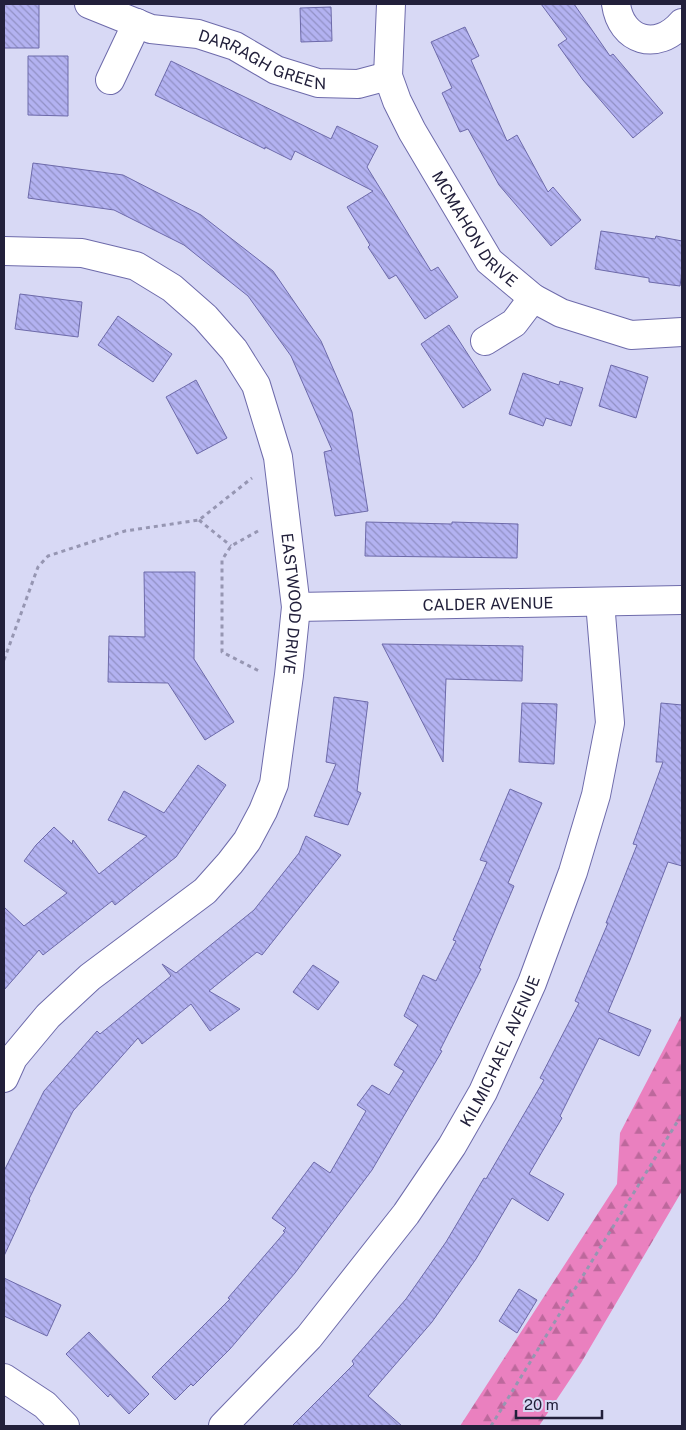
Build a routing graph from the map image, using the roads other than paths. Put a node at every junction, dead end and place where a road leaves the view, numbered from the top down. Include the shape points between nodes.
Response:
1 (88, 4) edge
2 (391, 4) edge
3 (616, 4) edge
4 (137, 23) junction
5 (680, 31) edge
6 (388, 76) junction
7 (110, 80) dead end
8 (4, 251) edge
9 (533, 298) junction
10 (682, 332) edge
11 (485, 341) dead end
12 (682, 600) edge
13 (600, 602) junction
14 (296, 607) junction
15 (4, 1078) edge
16 (4, 1378) edge
17 (65, 1426) edge
18 (223, 1426) edge

1 - 4 street, DARRAGH GREEN
2 - 6 street, MCMAHON DRIVE
3 - 5 street via 617,15 623,25 642,39 664,38
4 - 6 street, DARRAGH GREEN via 150,29 198,34 235,46 276,70 318,83 358,84
4 - 7 street
6 - 9 street, MCMAHON DRIVE via 412,132 490,261
8 - 14 street, EASTWOOD DRIVE via 82,253 136,266 172,288 205,316 234,350 256,385 278,457
9 - 10 street, MCMAHON DRIVE via 561,313 631,335
9 - 11 street via 514,322
12 - 13 street, CALDER AVENUE
13 - 14 street, CALDER AVENUE
13 - 18 street, KILMICHAEL AVENUE via 610,723 596,794 573,872 532,983 483,1092 452,1146 406,1214 309,1337
14 - 15 street, EASTWOOD DRIVE via 274,784 247,841 205,891 90,977 48,1016 13,1058
16 - 17 street via 45,1405

